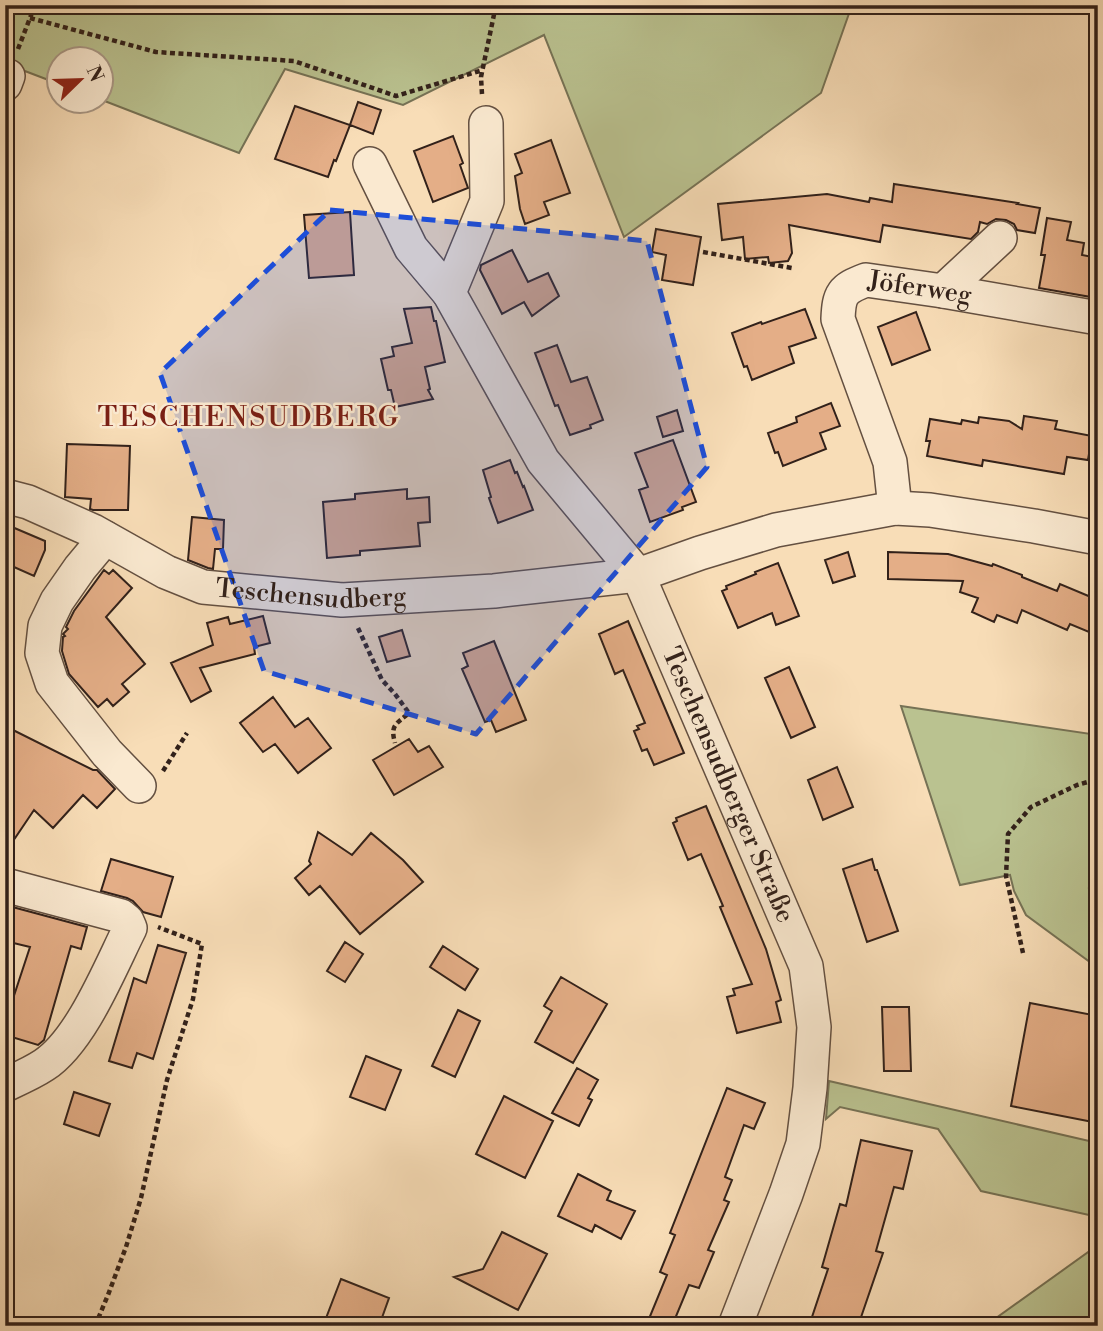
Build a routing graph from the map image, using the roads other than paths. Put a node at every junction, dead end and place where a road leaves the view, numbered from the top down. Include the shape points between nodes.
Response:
1 (486, 123) road end
2 (370, 164) dead end
3 (1000, 239) dead end
4 (943, 291) junction
5 (449, 293) junction
6 (1098, 318) edge
7 (5, 496) edge
8 (895, 508) junction
9 (105, 538) junction
10 (1098, 538) edge
11 (638, 575) junction
12 (139, 786) road end
13 (5, 886) edge
14 (5, 1085) edge
15 (735, 1326) edge

1 - 5 street via 486,201
2 - 5 street, Teschensudberger Straße via 411,248
3 - 4 street
4 - 6 street, Jöferweg
4 - 8 street, Jöferweg via 866,280 839,299 838,319 890,462
5 - 11 street, Teschensudberger Straße via 543,461
7 - 9 street, Teschensudberg
8 - 10 street
8 - 11 street via 776,530
9 - 11 street, Teschensudberg via 203,587 342,600 494,591
9 - 12 street via 57,601 45,626 42,653 52,683
11 - 15 street, Teschensudberger Straße via 806,966 814,1027 803,1144
13 - 14 street via 121,916 130,928 96,999 69,1042 46,1065

